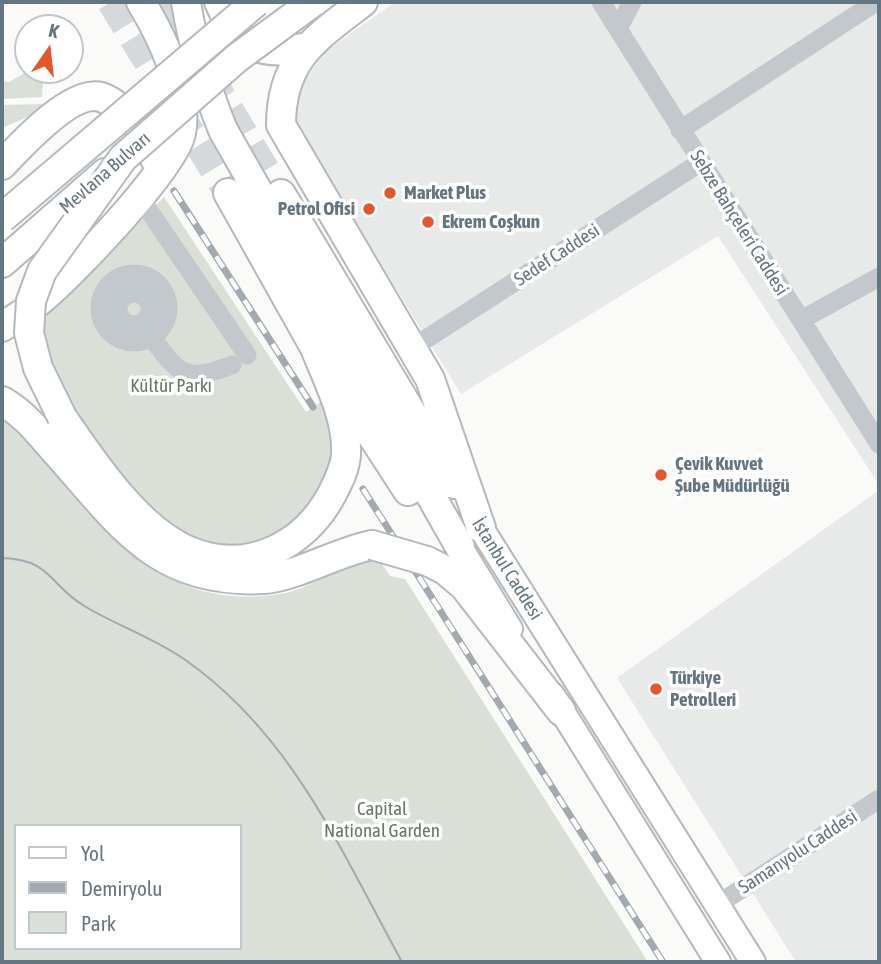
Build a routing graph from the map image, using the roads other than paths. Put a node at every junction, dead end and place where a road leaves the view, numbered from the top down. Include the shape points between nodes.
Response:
1 (141, 2) edge
2 (186, 2) edge
3 (219, 2) edge
4 (256, 2) edge
5 (313, 2) edge
6 (363, 2) edge
7 (601, 2) edge
8 (632, 2) edge
9 (876, 2) edge
10 (618, 29) junction
11 (308, 47) junction
12 (680, 130) junction
13 (123, 158) junction
14 (701, 162) junction
15 (2, 165) edge
16 (267, 172) tunnel mouth
17 (228, 192) tunnel mouth
18 (139, 196) junction
19 (2, 218) edge
20 (2, 264) edge
21 (879, 277) edge
22 (196, 281) junction
23 (160, 298) junction
24 (801, 320) junction
25 (2, 327) edge
26 (144, 334) junction
27 (316, 348) junction
28 (412, 348) junction
29 (2, 401) edge
30 (879, 444) edge
31 (481, 528) junction
32 (460, 547) junction
33 (561, 710) junction
34 (879, 799) edge
35 (717, 905) junction
36 (718, 962) edge
37 (753, 962) edge

1 - 18 highway via 168,55 182,121 171,157
2 - 32 highway via 204,81 223,130
3 - 11 highway via 244,41 279,53
4 - 19 highway, Mevlana Bulvarı, bridge
5 - 13 highway, Mevlana Bulvarı, bridge
6 - 11 highway
7 - 10 street, Sebze Bahçeleri Caddesi
8 - 10 street
9 - 12 street
10 - 12 street, Sebze Bahçeleri Caddesi
11 - 28 highway via 296,60 288,82 281,125
12 - 14 street, Sebze Bahçeleri Caddesi
13 - 20 highway, Mevlana Bulvarı, bridge
13 - 27 highway, bridge via 49,259 30,301 29,333 33,354 62,417 122,497 178,545 219,558 260,555 304,532 324,509 344,467 345,439 338,408
14 - 24 street, Sebze Bahçeleri Caddesi
14 - 28 street, Sedef Caddesi
15 - 18 highway via 67,106 84,97 100,97 143,130 155,150 155,163
16 - 31 highway, İstanbul Caddesi
17 - 27 highway, İstanbul Caddesi
18 - 22 street
18 - 25 highway via 66,276 34,306
21 - 24 street
22 - 23 street
22 - 26 street via 240,360 204,376 187,375 174,368
23 - 26 street via 165,323
23 - 26 street via 149,277 127,284 111,317
24 - 30 street, Sebze Bahçeleri Caddesi
27 - 32 highway, İstanbul Caddesi via 422,513
28 - 31 highway via 430,379
29 - 33 highway, bridge via 27,419 122,527 169,564 208,577 268,579 372,545 445,570 464,586
31 - 35 main road, İstanbul Caddesi
32 - 33 main road, İstanbul Caddesi
33 - 36 main road, İstanbul Caddesi
34 - 35 street, Samanyolu Caddesi
35 - 37 main road, İstanbul Caddesi

